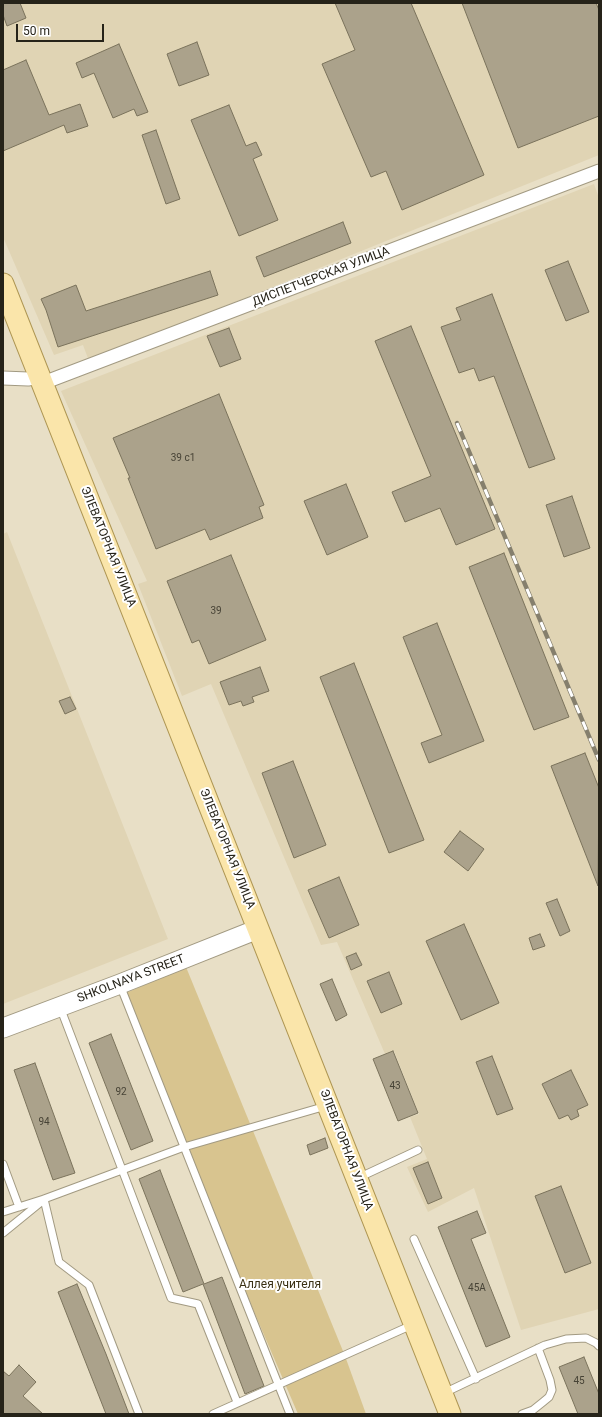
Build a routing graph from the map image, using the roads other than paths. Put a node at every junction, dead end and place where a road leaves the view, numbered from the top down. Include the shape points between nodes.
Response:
1 (599, 171) edge
2 (3, 284) edge
3 (3, 378) edge
4 (42, 380) junction
5 (258, 929) junction
6 (120, 984) junction
7 (60, 1007) junction
8 (3, 1028) edge
9 (328, 1105) junction
10 (184, 1147) junction
11 (418, 1150) dead end
12 (3, 1164) edge
13 (122, 1170) junction
14 (357, 1178) junction
15 (44, 1199) junction
16 (19, 1207) junction
17 (3, 1212) edge
18 (3, 1234) edge
19 (414, 1239) dead end
20 (414, 1324) junction
21 (599, 1346) edge
22 (538, 1348) junction
23 (476, 1379) junction
24 (277, 1384) junction
25 (442, 1394) junction
26 (237, 1402) junction
27 (139, 1414) edge
28 (213, 1414) edge
29 (290, 1414) edge
30 (450, 1414) edge
31 (522, 1414) edge

1 - 4 street, ДИСПЕТЧЕРСКАЯ УЛИЦА
2 - 4 main road, ЭЛЕВАТОРНАЯ УЛИЦА
3 - 4 street, ДИСПЕТЧЕРСКАЯ УЛИЦА
4 - 5 main road, ЭЛЕВАТОРНАЯ УЛИЦА
5 - 6 street, SHKOLNAYA STREET
5 - 9 main road, ЭЛЕВАТОРНАЯ УЛИЦА
6 - 7 street, SHKOLNAYA STREET
6 - 10 lane
7 - 8 street, SHKOLNAYA STREET
7 - 13 lane
9 - 10 lane
9 - 14 main road, ЭЛЕВАТОРНАЯ УЛИЦА
10 - 13 lane
10 - 24 lane
11 - 14 lane
12 - 16 lane
13 - 15 lane
13 - 26 lane via 170,1298 198,1304
14 - 20 main road, ЭЛЕВАТОРНАЯ УЛИЦА
15 - 16 lane
15 - 18 lane
15 - 27 lane via 59,1262 89,1285
16 - 17 lane
19 - 23 lane
20 - 24 lane
20 - 25 main road, ЭЛЕВАТОРНАЯ УЛИЦА
21 - 22 lane via 586,1338 566,1339
22 - 23 lane
22 - 31 lane via 552,1390 533,1410
23 - 25 lane
24 - 26 lane
24 - 29 lane
25 - 30 main road, ЭЛЕВАТОРНАЯ УЛИЦА
26 - 28 lane

